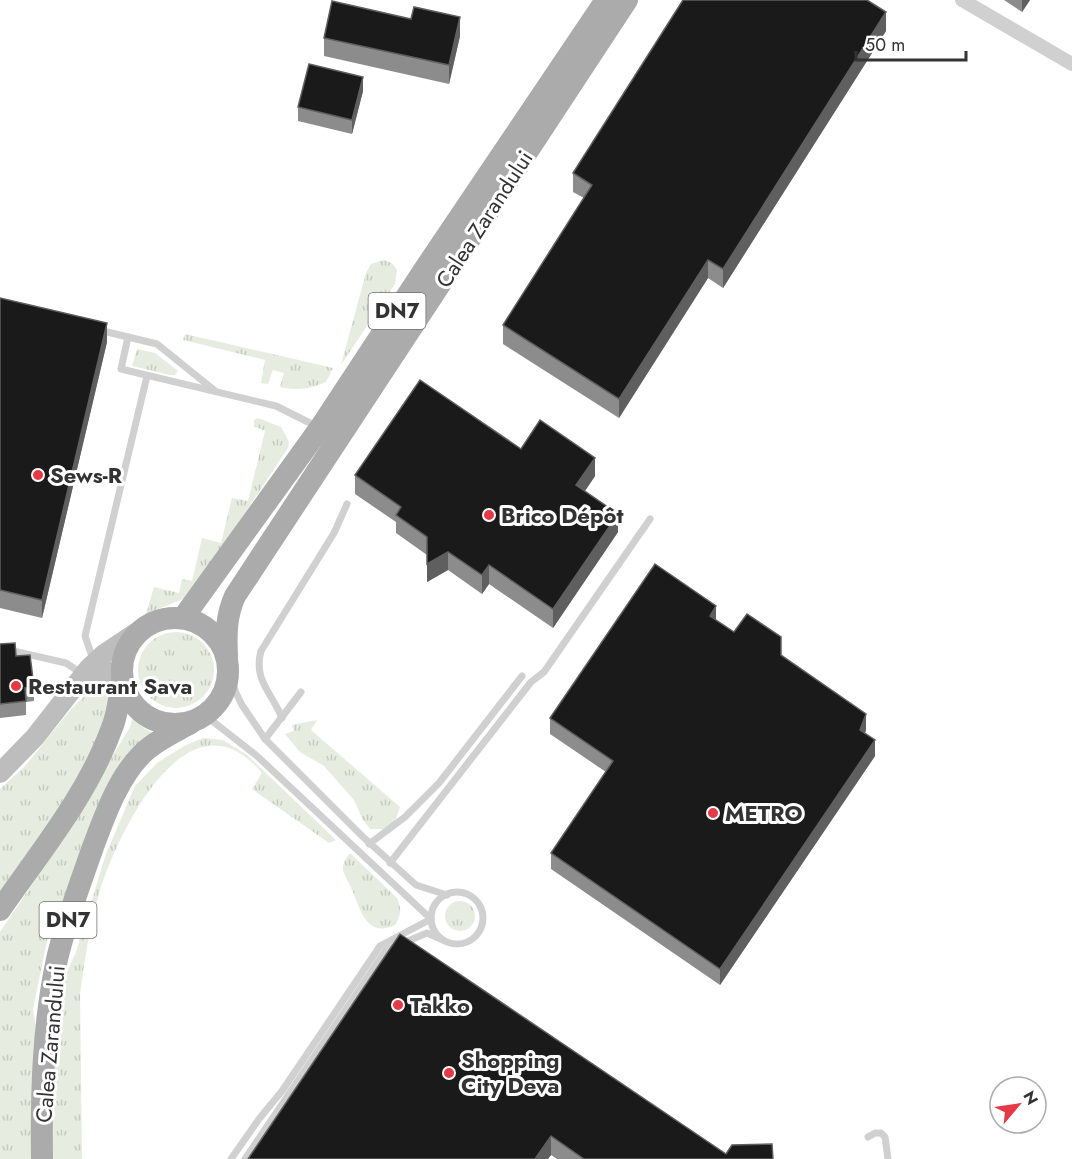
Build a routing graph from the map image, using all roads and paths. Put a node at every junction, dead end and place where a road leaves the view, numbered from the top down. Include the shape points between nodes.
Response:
1 (606, 0) edge
2 (627, 0) edge
3 (962, 0) edge
4 (1072, 63) edge
5 (86, 327) edge
6 (128, 337) junction
7 (147, 376) junction
8 (216, 392) junction
9 (320, 428) junction
10 (348, 504) dead end
11 (650, 519) dead end
12 (183, 618) junction
13 (140, 630) junction
14 (0, 648) edge
15 (228, 664) junction
16 (89, 669) junction
17 (122, 674) junction
18 (522, 676) dead end
19 (301, 693) dead end
20 (58, 708) junction
21 (282, 718) junction
22 (199, 719) junction
23 (265, 739) junction
24 (0, 773) edge
25 (369, 844) junction
26 (390, 863) junction
27 (447, 895) junction
28 (0, 910) edge
29 (431, 919) junction
30 (443, 940) junction
31 (868, 1137) dead end
32 (42, 1159) edge
33 (231, 1159) edge
34 (245, 1159) edge
35 (888, 1159) edge

1 - 9 main road, Calea Zarandului / DN7
2 - 15 main road, Calea Zarandului / DN7 via 235,596 226,625
3 - 4 street
5 - 6 lane
6 - 7 lane via 121,369
6 - 8 lane via 157,344
7 - 8 lane
7 - 16 lane via 85,636
8 - 9 lane via 276,406
9 - 12 main road, Calea Zarandului / DN7
10 - 21 lane via 261,651 260,677
11 - 26 lane via 544,672 531,682
12 - 13 main road via 153,622
12 - 15 main road via 209,629 220,641
13 - 16 main road
13 - 17 main road, DN7 via 129,644
14 - 16 lane
15 - 22 main road, Calea Zarandului / DN7 via 226,689 218,704
15 - 23 lane via 236,693
16 - 20 main road
17 - 20 main road via 94,677
17 - 22 main road via 126,693 146,717 176,725
17 - 28 main road, DN7 via 113,725 87,781
18 - 25 lane via 439,783
19 - 21 lane
20 - 24 main road
21 - 23 lane
22 - 29 lane via 240,741
22 - 32 main road, Calea Zarandului / DN7 via 154,744 129,769 102,824 74,900 57,960 48,1020
23 - 25 lane
25 - 26 lane
26 - 27 lane via 416,885
27 - 29 lane via 434,907
27 - 30 lane via 471,897 480,908 482,923 471,940 457,944
29 - 30 lane
29 - 33 lane via 380,946
30 - 34 lane via 427,933 386,950
31 - 35 lane via 881,1133 885,1137

